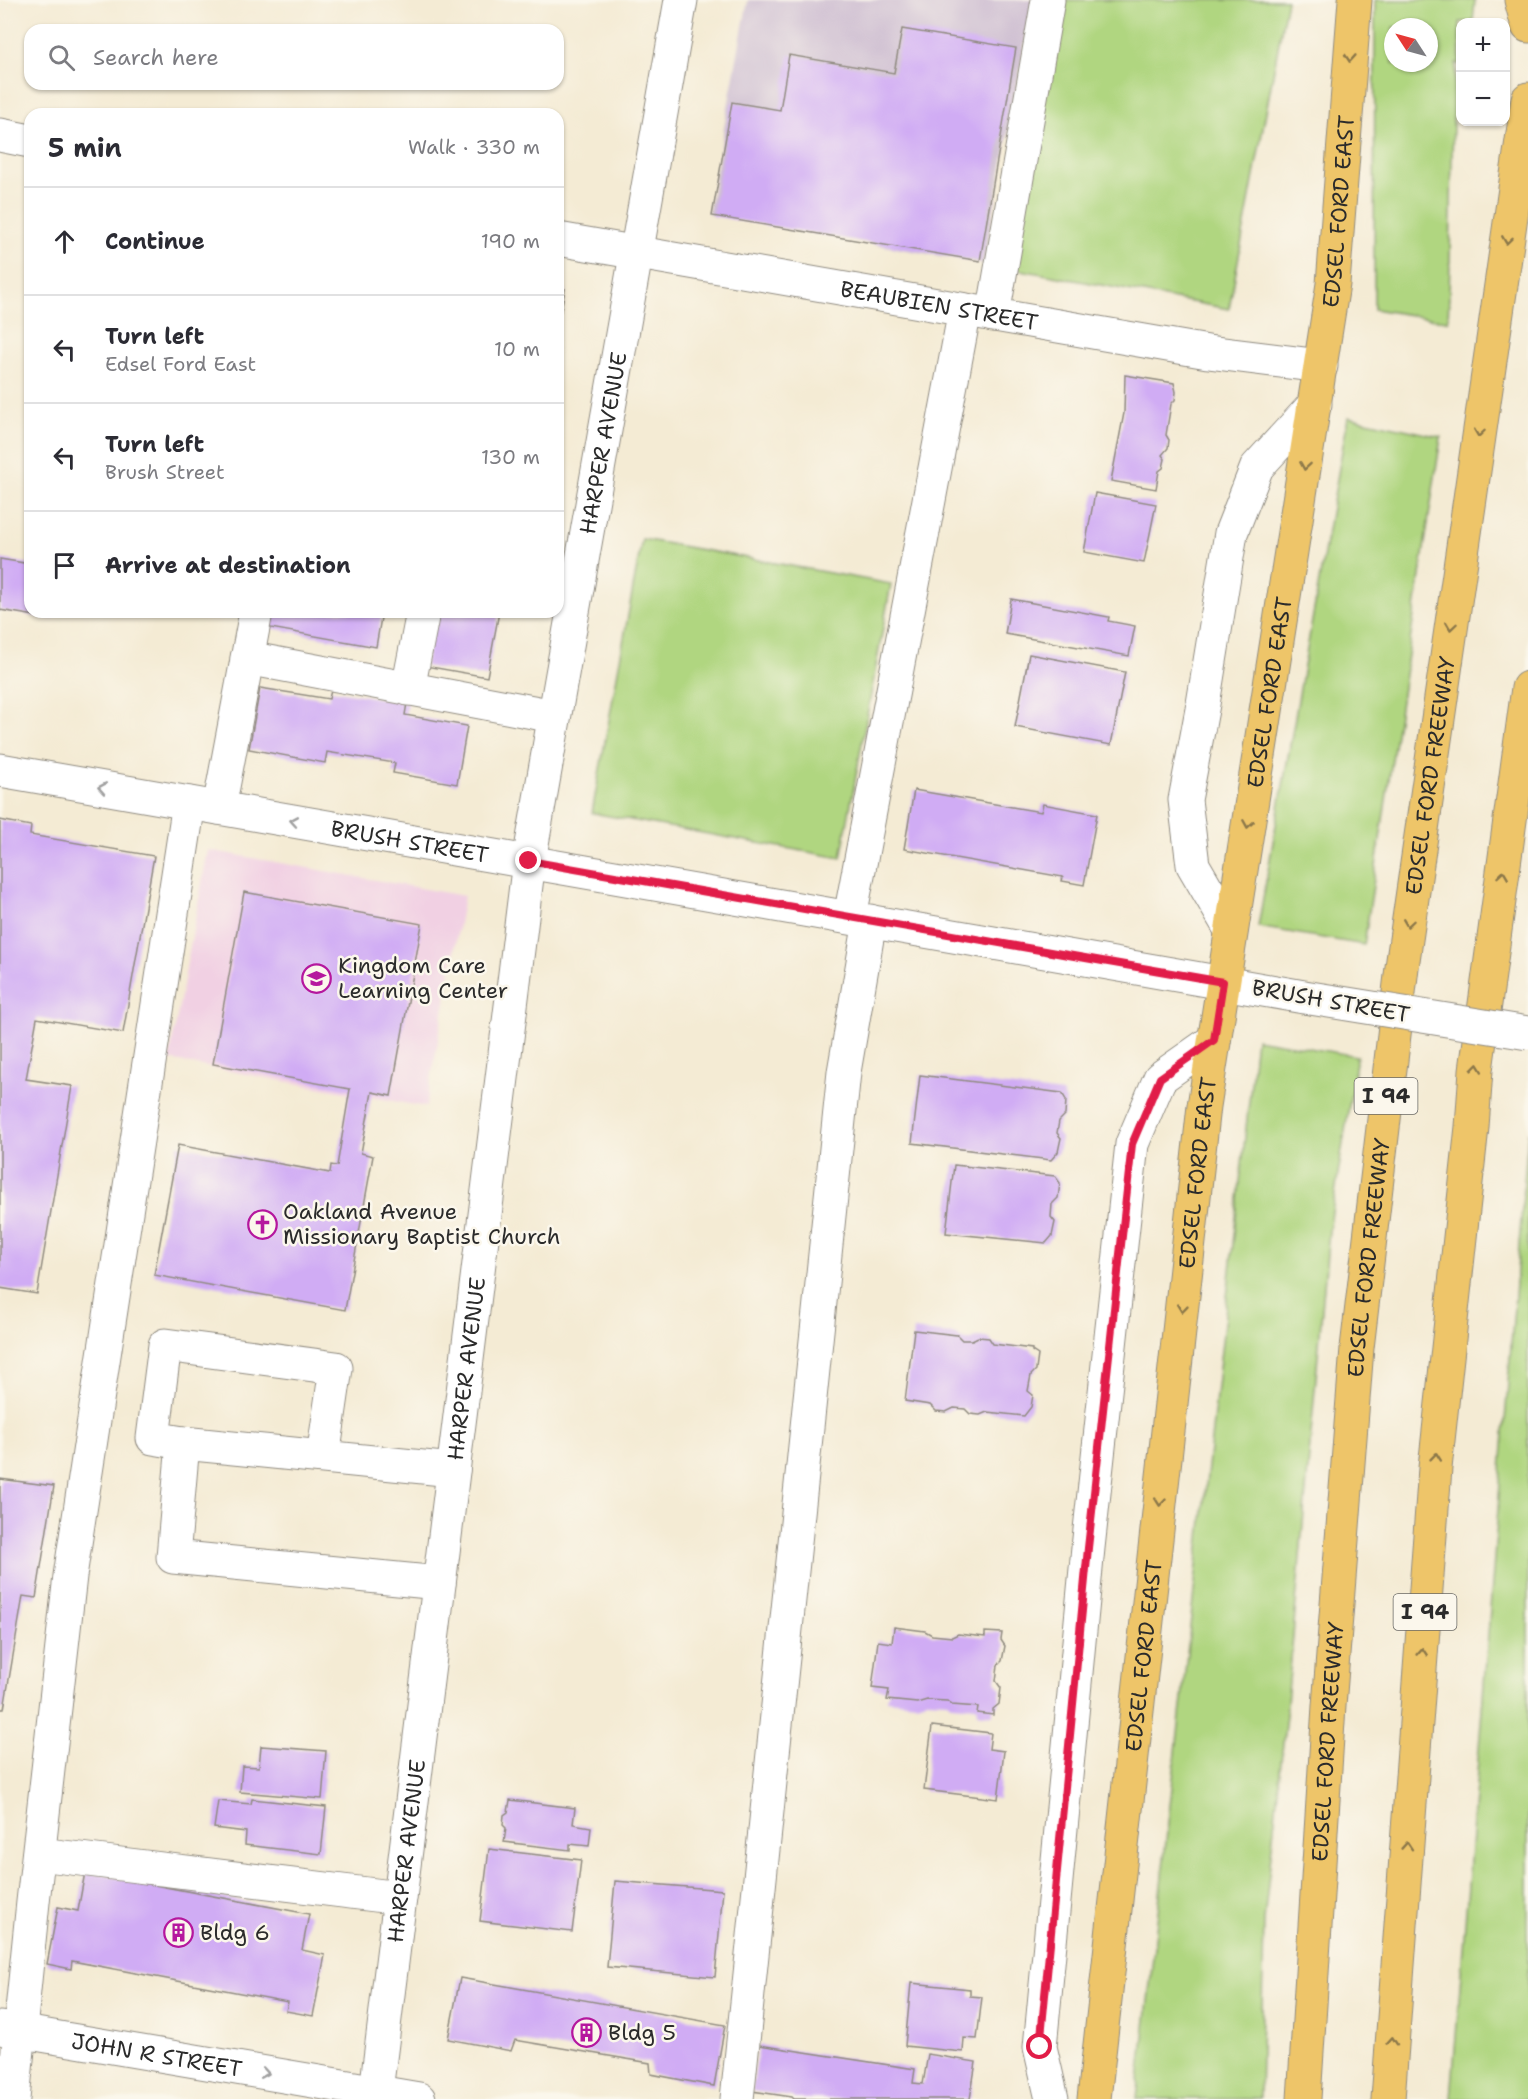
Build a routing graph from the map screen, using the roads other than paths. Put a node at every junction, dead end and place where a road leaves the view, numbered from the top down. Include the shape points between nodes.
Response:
1 (681, 0) edge
2 (1048, 0) edge
3 (1355, 0) edge
4 (1521, 0) edge
5 (1528, 26) edge
6 (1528, 99) edge
7 (0, 135) edge
8 (24, 140) edge
9 (564, 240) edge
10 (636, 253) junction
11 (979, 313) junction
12 (1321, 366) junction
13 (1315, 404) junction
14 (255, 618) edge
15 (422, 618) edge
16 (247, 658) junction
17 (1528, 688) edge
18 (408, 689) junction
19 (554, 716) junction
20 (0, 770) edge
21 (204, 805) junction
22 (529, 861) junction
23 (860, 919) junction
24 (1231, 930) junction
25 (1223, 982) junction
26 (1528, 1033) edge
27 (1214, 1040) junction
28 (183, 1443) junction
29 (323, 1457) junction
30 (453, 1470) junction
31 (439, 1583) junction
32 (39, 1854) junction
33 (400, 1898) junction
34 (10, 2030) edge
35 (376, 2095) edge
36 (13, 2099) edge
37 (419, 2099) edge
38 (737, 2099) edge
39 (1052, 2099) edge
40 (1094, 2099) edge
41 (1304, 2099) edge
42 (1388, 2099) edge

1 - 10 street, HARPER AVENUE
2 - 11 street
3 -> 12 main road, EDSEL FORD EAST via 1333,284
4 - 5 main road
6 -> 41 main road, EDSEL FORD FREEWAY / I 94 via 1401,967 1357,1348
7 - 8 street
9 - 10 street, BEAUBIEN STREET
10 - 11 street, BEAUBIEN STREET
10 - 19 street, HARPER AVENUE
11 - 12 street, BEAUBIEN STREET via 1208,352
11 - 23 street
12 - 13 main road, EDSEL FORD EAST
13 -> 24 main road, EDSEL FORD EAST
13 - 24 street via 1257,467 1231,533 1185,800 1193,865
14 - 16 street
15 - 18 street
16 - 18 street
16 - 21 street
42 -> 17 main road, I 94 via 1435,1468 1476,1070
18 - 19 street
19 - 22 street, HARPER AVENUE
21 -> 20 street, BRUSH STREET
22 -> 21 street, BRUSH STREET
21 - 32 street via 70,1575
22 - 23 street, BRUSH STREET
22 - 30 street, HARPER AVENUE
23 - 25 street, BRUSH STREET
23 - 38 street
24 - 25 main road, EDSEL FORD EAST
25 - 26 street, BRUSH STREET, bridge
25 - 27 main road, EDSEL FORD EAST
27 - 39 street via 1160,1078 1132,1144 1040,2047
27 -> 40 main road, EDSEL FORD EAST
28 - 29 street
28 - 29 street via 153,1438 165,1345 336,1368
28 - 31 street via 173,1557
29 - 30 street
30 - 31 street, HARPER AVENUE
31 - 33 street, HARPER AVENUE
32 - 33 street
32 - 34 street
33 - 35 street, HARPER AVENUE
34 -> 35 street, JOHN R STREET
34 - 36 street
35 - 37 street, JOHN R STREET

